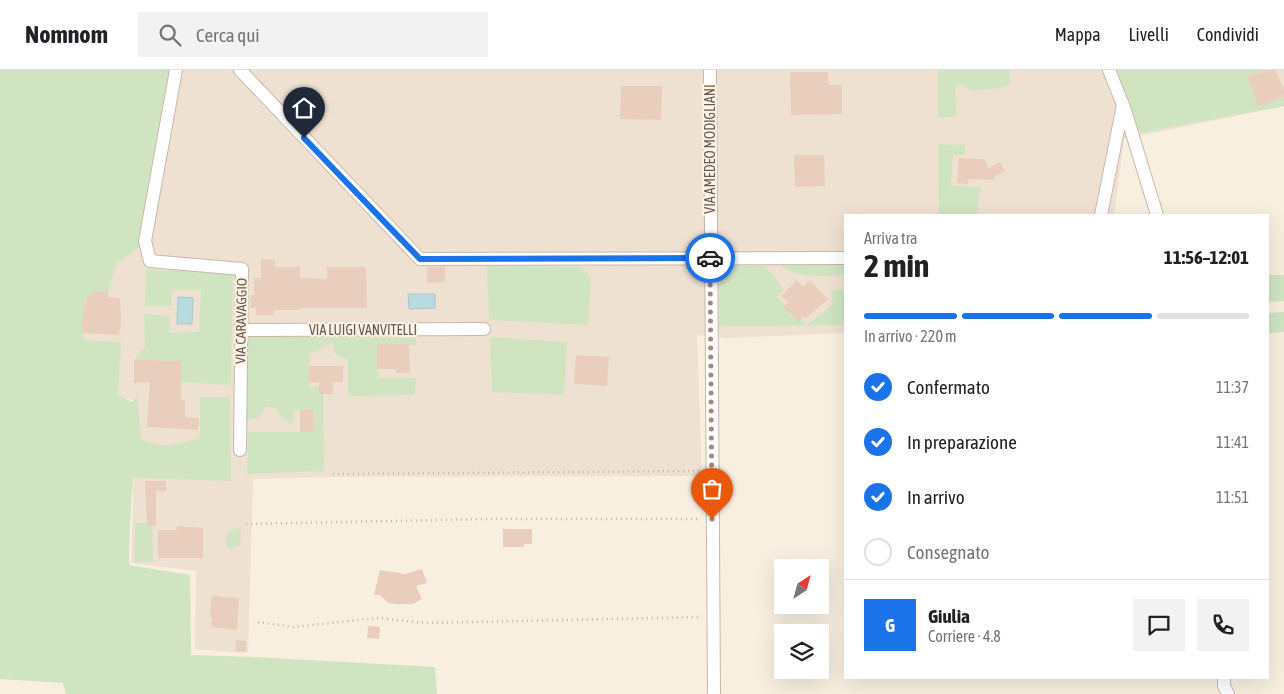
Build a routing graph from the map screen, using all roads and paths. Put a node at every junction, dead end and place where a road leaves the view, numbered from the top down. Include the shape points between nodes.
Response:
1 (176, 70) edge
2 (240, 70) edge
3 (710, 70) edge
4 (1109, 70) edge
5 (1123, 105) junction
6 (1101, 214) edge
7 (1157, 214) edge
8 (710, 258) junction
9 (844, 258) edge
10 (484, 329) dead end
11 (241, 330) junction
12 (240, 450) dead end
13 (712, 470) junction
14 (332, 474) dead end
15 (712, 519) junction
16 (246, 524) dead end
17 (713, 617) junction
18 (258, 622) dead end
19 (1224, 679) edge
20 (714, 694) edge
21 (1228, 694) edge

1 - 11 street, VIA CARAVAGGIO via 145,241 150,261 242,269
2 - 8 street via 420,259
3 - 8 street, VIA AMEDEO MODIGLIANI
4 - 5 street
5 - 6 street
5 - 7 street
8 - 9 street
8 - 13 street, VIA AMEDEO MODIGLIANI
10 - 11 street, VIA LUIGI VANVITELLI
11 - 12 street, VIA CARAVAGGIO
13 - 14 path
13 - 15 street, VIA AMEDEO MODIGLIANI
15 - 16 path
15 - 17 street, VIA AMEDEO MODIGLIANI
17 - 18 path via 426,623 377,618 294,627
17 - 20 street, VIA AMEDEO MODIGLIANI
19 - 21 street

